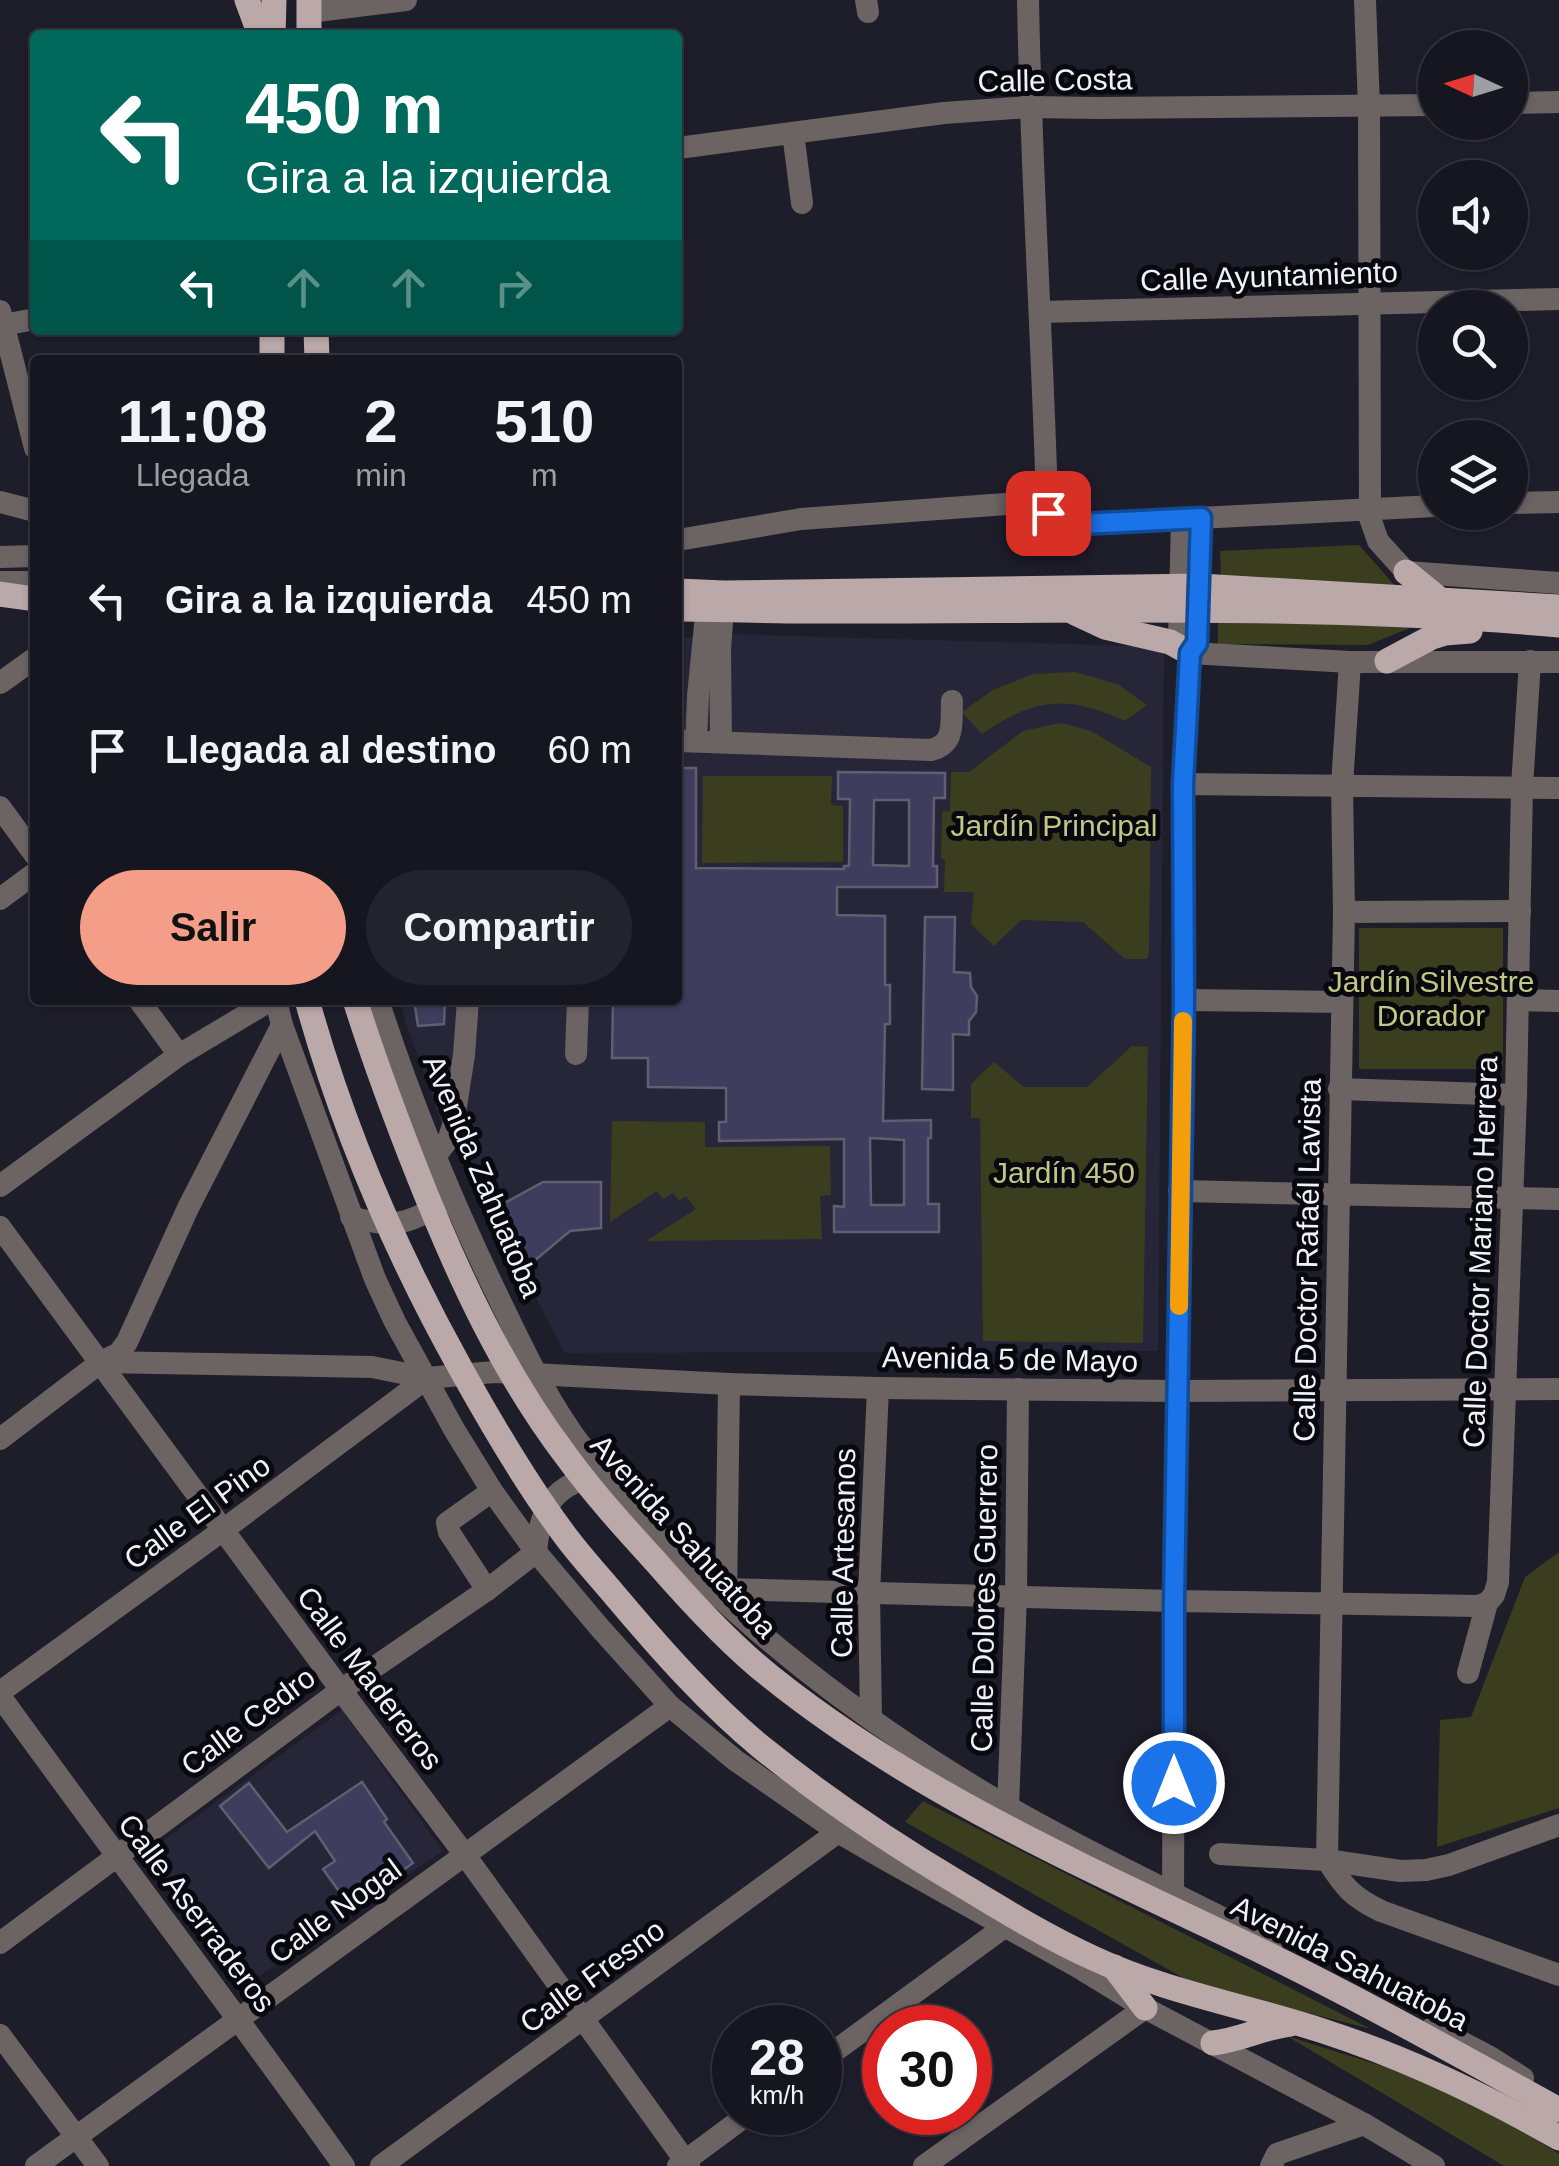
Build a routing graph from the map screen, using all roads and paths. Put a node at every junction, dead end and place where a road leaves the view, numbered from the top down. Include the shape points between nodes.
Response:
1 (247, 0) edge
2 (274, 0) edge
3 (406, 0) edge
4 (1028, 0) edge
5 (1365, 0) edge
6 (309, 16) edge
7 (258, 30) edge
8 (273, 30) edge
9 (1559, 102) edge
10 (1528, 103) edge
11 (1030, 106) junction
12 (1418, 106) edge
13 (1369, 107) junction
14 (794, 133) junction
15 (682, 147) edge
16 (802, 204) dead end
17 (1559, 299) edge
18 (1370, 303) junction
19 (1041, 312) junction
20 (2, 318) edge
21 (30, 319) edge
22 (30, 428) edge
23 (1047, 501) junction
24 (0, 502) edge
25 (1559, 502) edge
26 (1528, 503) edge
27 (1418, 507) edge
28 (1369, 508) junction
29 (30, 510) edge
30 (1192, 518) junction
31 (682, 539) edge
32 (30, 556) edge
33 (0, 557) edge
34 (1406, 572) junction
35 (0, 582) edge
36 (30, 582) edge
37 (1559, 583) edge
38 (682, 591) edge
39 (0, 594) edge
40 (30, 597) edge
41 (1189, 598) junction
42 (1439, 599) junction
43 (716, 601) junction
44 (682, 607) edge
45 (1559, 608) edge
46 (1066, 610) junction
47 (1504, 620) junction
48 (1559, 625) edge
49 (1190, 653) junction
50 (1387, 661) junction
51 (1530, 661) junction
52 (30, 662) edge
53 (1350, 662) junction
54 (1559, 662) edge
55 (0, 683) edge
56 (952, 701) dead end
57 (687, 741) edge
58 (721, 741) junction
59 (1183, 784) junction
60 (1342, 786) junction
61 (1522, 787) junction
62 (1559, 788) edge
63 (0, 807) edge
64 (30, 848) edge
65 (30, 877) edge
66 (0, 899) edge
67 (1520, 911) junction
68 (1344, 912) junction
69 (1184, 1000) junction
70 (1519, 1000) junction
71 (1559, 1001) edge
72 (1342, 1002) junction
73 (143, 1005) edge
74 (264, 1005) edge
75 (275, 1005) edge
76 (308, 1005) edge
77 (357, 1005) edge
78 (380, 1005) edge
79 (468, 1005) edge
80 (578, 1005) edge
81 (282, 1026) junction
82 (576, 1054) dead end
83 (178, 1055) junction
84 (1339, 1089) junction
85 (1516, 1094) junction
86 (434, 1157) junction
87 (0, 1186) edge
88 (1179, 1191) junction
89 (1338, 1195) junction
90 (451, 1197) junction
91 (1512, 1198) junction
92 (1559, 1199) edge
93 (351, 1217) junction
94 (0, 1227) edge
95 (101, 1362) junction
96 (538, 1375) junction
97 (427, 1378) junction
98 (729, 1384) junction
99 (878, 1388) junction
100 (1018, 1389) junction
101 (1506, 1389) junction
102 (1559, 1389) edge
103 (1179, 1391) junction
104 (1334, 1391) junction
105 (0, 1439) edge
106 (605, 1474) junction
107 (492, 1491) junction
108 (223, 1530) junction
109 (536, 1552) junction
110 (487, 1590) junction
111 (869, 1594) junction
112 (726, 1595) junction
113 (1016, 1596) junction
114 (1174, 1601) junction
115 (1330, 1602) junction
116 (1487, 1603) junction
117 (1468, 1674) dead end
118 (340, 1690) junction
119 (0, 1694) edge
120 (670, 1706) junction
121 (871, 1719) junction
122 (1008, 1807) junction
123 (1559, 1825) edge
124 (838, 1832) junction
125 (1220, 1854) dead end
126 (465, 1855) junction
127 (116, 1856) junction
128 (1326, 1860) junction
129 (1173, 1901) junction
130 (1010, 1922) junction
131 (0, 1943) edge
132 (1114, 1968) junction
133 (1559, 1975) edge
134 (1145, 2008) junction
135 (238, 2017) junction
136 (583, 2020) junction
137 (1299, 2024) junction
138 (0, 2034) edge
139 (1213, 2043) junction
140 (842, 2046) edge
141 (1559, 2106) edge
142 (1364, 2124) junction
143 (721, 2135) edge
144 (76, 2136) junction
145 (1559, 2138) edge
146 (684, 2164) edge
147 (36, 2166) edge
148 (98, 2166) edge
149 (344, 2166) edge
150 (382, 2166) edge
151 (924, 2166) edge
152 (1272, 2166) edge
153 (1434, 2166) edge

1 - 7 main road
2 - 8 main road
3 - 6 street
4 - 11 street
5 - 13 street
9 - 10 street
11 - 13 street, Calle Costa
11 - 14 street, Calle Costa
11 - 19 street
12 - 13 street, Calle Costa
13 - 18 street
14 - 15 street, Calle Costa
14 - 16 street
17 - 18 street, Calle Ayuntamiento
18 - 19 street, Calle Ayuntamiento
18 - 28 street
19 - 23 street
20 - 21 street
20 - 22 street
23 - 30 street via 1051,519 1061,525
23 - 31 street via 801,519
24 - 29 street
25 - 26 street
27 - 28 street
28 - 30 street
28 - 34 street via 1378,541
30 - 41 street
32 - 33 street
34 - 37 street
34 - 42 main road
35 - 36 street
38 - 43 main road
39 - 40 main road
41 - 42 main road
41 - 43 main road
41 - 46 main road
41 - 47 main road
41 - 49 street via 1179,639
42 - 45 main road
43 - 44 main road
43 - 46 main road via 803,611
43 - 57 street
43 - 58 street
46 - 49 main road
47 - 48 main road
47 - 50 main road via 1432,637
49 - 53 street
49 - 59 street
50 - 51 street
50 - 53 street
51 - 54 street
51 - 61 street, Calle Doctor Mariano Herrera
52 - 55 street
53 - 60 street, Calle Doctor Rafaél Lavista
56 - 58 street via 951,734 932,750
57 - 58 street
59 - 60 street
59 - 69 street
60 - 61 street
60 - 68 street, Calle Doctor Rafaél Lavista
61 - 62 street
61 - 67 street, Calle Doctor Mariano Herrera
63 - 64 street
65 - 66 street
67 - 68 street
67 - 70 street, Calle Doctor Mariano Herrera
68 - 72 street, Calle Doctor Rafaél Lavista
69 - 72 street
69 - 88 street
70 - 71 street
70 - 85 street, Calle Doctor Mariano Herrera
72 - 84 street, Calle Doctor Rafaél Lavista
73 - 83 street
74 - 83 street
75 - 81 street
76 - 130 main road via 361,1164 424,1304 563,1533 650,1638 759,1745
77 - 129 main road, Avenida Sahuatoba via 445,1242 491,1334 566,1456 687,1598 768,1676 884,1759
78 - 86 street, Avenida Zahuatoba
79 - 86 street via 453,1125
80 - 82 street
81 - 93 street
81 - 95 street via 127,1342
83 - 87 street
84 - 85 street
84 - 89 street, Calle Doctor Rafaél Lavista
85 - 91 street, Calle Doctor Mariano Herrera
86 - 90 street, Avenida Zahuatoba
88 - 89 street
88 - 103 street
89 - 91 street
89 - 104 street, Calle Doctor Rafaél Lavista
90 - 93 street via 396,1224
90 - 96 street, Avenida Zahuatoba
91 - 92 street
91 - 101 street, Calle Doctor Mariano Herrera
93 - 97 street via 374,1279
94 - 95 street, Calle Madereros
95 - 97 street via 372,1367
95 - 105 street
95 - 108 street, Calle Madereros
96 - 97 street, Avenida 5 de Mayo
96 - 98 street, Avenida 5 de Mayo
96 - 106 street, Avenida Sahuatoba
97 - 107 street
97 - 108 street, Calle El Pino
98 - 99 street, Avenida 5 de Mayo
98 - 112 street
99 - 100 street, Avenida 5 de Mayo
99 - 111 street, Calle Artesanos
100 - 103 street, Avenida 5 de Mayo
100 - 113 street, Calle Dolores Guerrero
101 - 102 street, Avenida 5 de Mayo
101 - 104 street, Avenida 5 de Mayo
101 - 116 street, Calle Doctor Mariano Herrera via 1498,1582
103 - 104 street, Avenida 5 de Mayo
103 - 114 street
104 - 115 street, Calle Doctor Rafaél Lavista
106 - 109 street via 560,1490 542,1518
106 - 112 street, Avenida Sahuatoba via 677,1558
107 - 109 street
107 - 110 street via 447,1523
108 - 118 street, Calle Madereros
108 - 119 street, Calle El Pino
109 - 110 street, Calle Cedro
109 - 120 street
110 - 118 street, Calle Cedro
111 - 112 street
111 - 113 street
111 - 121 street, Calle Artesanos
112 - 121 street, Avenida Sahuatoba via 766,1636
113 - 114 street
113 - 122 street, Calle Dolores Guerrero
114 - 115 street
114 - 129 street
115 - 116 street
115 - 128 street, Calle Doctor Rafaél Lavista
116 - 117 street, Calle Doctor Mariano Herrera
118 - 126 street, Calle Madereros
118 - 127 street, Calle Cedro
119 - 127 street, Calle Aserraderos
120 - 124 street
120 - 126 street, Calle Nogal
121 - 122 street, Avenida Sahuatoba
122 - 129 street, Avenida Sahuatoba
123 - 128 street via 1426,1870
124 - 130 street
124 - 136 street, Calle Fresno
125 - 128 street
126 - 135 street, Calle Nogal
126 - 136 street, Calle Madereros
127 - 131 street, Calle Cedro
127 - 135 street, Calle Aserraderos
128 - 133 street via 1358,1900
129 - 141 main road, Avenida Sahuatoba
130 - 132 main road
130 - 134 street
130 - 140 street
132 - 134 main road
132 - 137 main road, Avenida Sahuatoba
134 - 139 street
134 - 151 street
135 - 144 street, Calle Nogal
135 - 149 street, Calle Aserraderos
136 - 146 street, Calle Madereros
136 - 150 street, Calle Fresno
137 - 139 main road
137 - 145 main road, Avenida Sahuatoba via 1399,2058
138 - 144 street
139 - 142 street
142 - 152 street via 1277,2154
142 - 153 street
143 - 146 street
144 - 147 street, Calle Nogal
144 - 148 street

